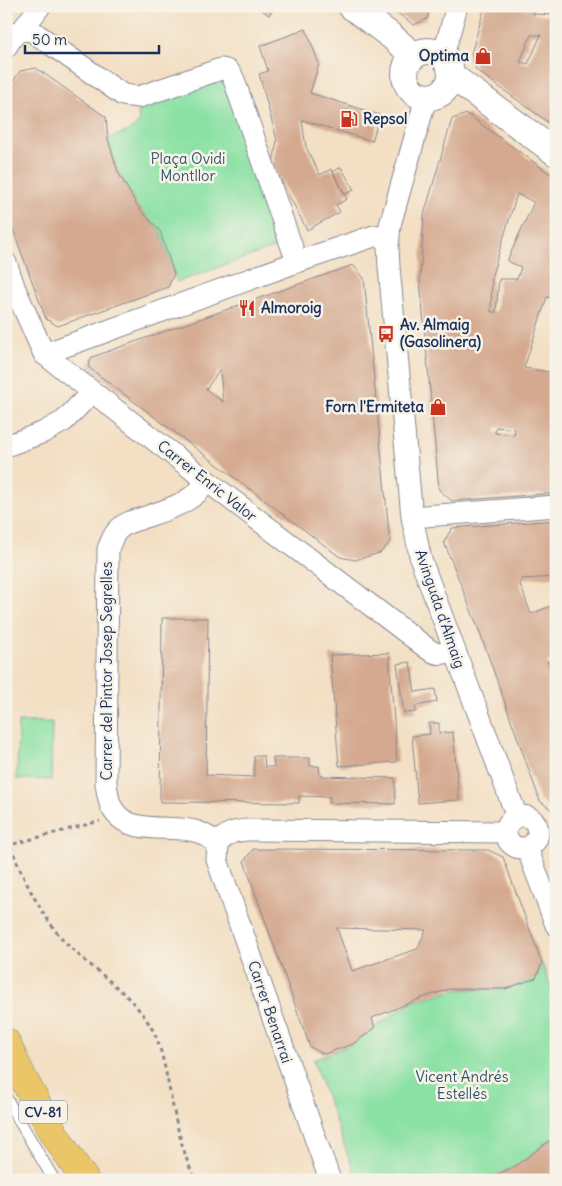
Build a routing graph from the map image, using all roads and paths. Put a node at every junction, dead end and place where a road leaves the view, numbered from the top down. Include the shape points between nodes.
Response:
1 (40, 6) edge
2 (351, 6) edge
3 (457, 6) edge
4 (24, 29) junction
5 (6, 47) edge
6 (414, 56) junction
7 (447, 66) junction
8 (426, 98) junction
9 (556, 153) edge
10 (388, 236) junction
11 (297, 262) junction
12 (6, 263) edge
13 (44, 354) junction
14 (92, 392) junction
15 (6, 446) edge
16 (207, 481) junction
17 (556, 506) edge
18 (412, 517) junction
19 (453, 650) junction
20 (117, 815) junction
21 (512, 824) junction
22 (6, 831) edge
23 (541, 837) edge
24 (11, 844) junction
25 (218, 844) junction
26 (6, 846) edge
27 (556, 926) edge
28 (6, 1042) edge
29 (6, 1098) edge
30 (54, 1180) edge
31 (85, 1180) edge
32 (195, 1180) edge
33 (330, 1180) edge

1 - 4 street
2 - 6 street
3 - 7 street
4 - 5 street via 16,32
4 - 11 street via 32,31 130,97 139,97 221,69 230,72
6 - 7 street via 428,51
6 - 8 street via 405,77 412,91
7 - 8 street via 446,90
7 - 9 street
8 - 10 street, Avinguda d'Almaig via 396,197
10 - 11 street via 374,236
10 - 18 street, Avinguda d'Almaig
11 - 13 street
12 - 13 street, Carrer Enric Valor
13 - 14 street, Carrer Enric Valor
14 - 15 street via 64,420 44,432
14 - 16 street, Carrer Enric Valor
16 - 19 street, Carrer Enric Valor via 428,650 441,654
16 - 20 street, Carrer del Pintor Josep Segrelles via 196,494 179,505 127,523 112,536 108,549 106,783 110,805
17 - 18 street
18 - 19 street, Avinguda d'Almaig via 421,560
19 - 21 street, Avinguda d'Almaig
20 - 24 path
20 - 25 street via 126,822 141,826 197,832
21 - 23 street via 527,816 532,818
21 - 23 street via 510,843 520,848
21 - 25 street via 247,830 232,832
22 - 24 path
23 - 27 street
24 - 26 path
24 - 32 path via 31,890 57,933 141,1012 151,1027 159,1043 181,1143
25 - 33 street, Carrer Benarrai via 217,860
28 - 31 main road, CV-81 via 58,1138
29 - 30 lane

